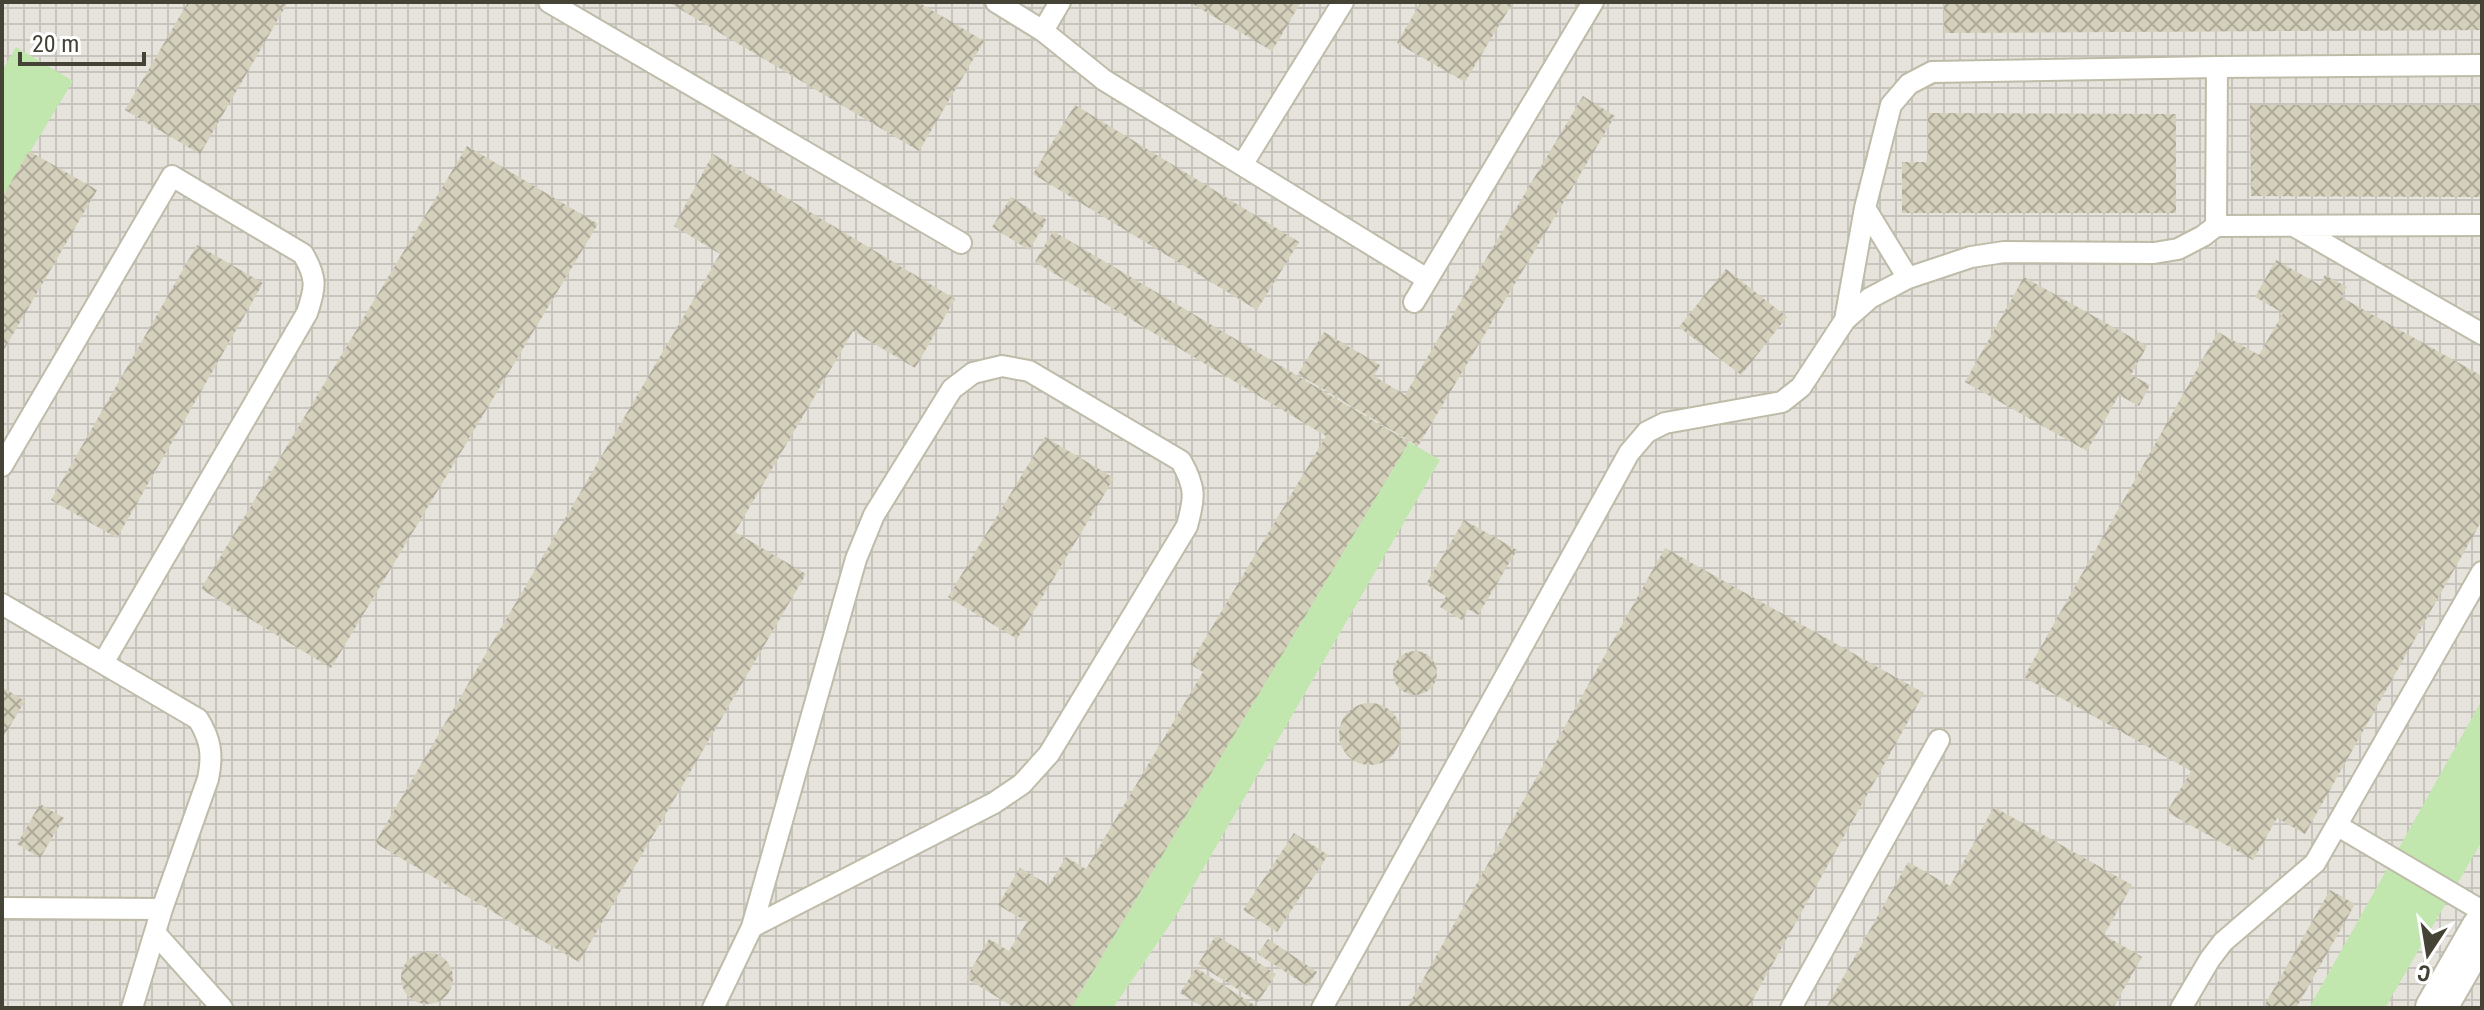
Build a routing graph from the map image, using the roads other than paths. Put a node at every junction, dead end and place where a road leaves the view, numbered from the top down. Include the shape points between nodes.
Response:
1 (549, 2) edge
2 (996, 2) edge
3 (1060, 2) edge
4 (1343, 2) edge
5 (1593, 2) edge
6 (1043, 31) junction
7 (2482, 65) edge
8 (2217, 67) junction
9 (1242, 165) junction
10 (1865, 208) junction
11 (2482, 225) edge
12 (2216, 226) junction
13 (2294, 226) junction
14 (961, 243) dead end
15 (1908, 278) junction
16 (1427, 279) junction
17 (1414, 302) dead end
18 (1845, 320) junction
19 (2482, 334) edge
20 (2, 466) edge
21 (2482, 572) edge
22 (2, 604) edge
23 (103, 663) junction
24 (1939, 740) dead end
25 (2338, 826) junction
26 (2, 908) edge
27 (162, 909) junction
28 (2482, 911) edge
29 (752, 927) junction
30 (2482, 928) edge
31 (155, 933) junction
32 (132, 1008) edge
33 (222, 1008) edge
34 (713, 1008) edge
35 (1322, 1008) edge
36 (1791, 1008) edge
37 (2181, 1008) edge
38 (2436, 1008) edge

1 - 14 lane
2 - 6 lane
3 - 6 lane
4 - 9 lane
5 - 16 lane
6 - 9 lane via 1104,80
7 - 8 lane
8 - 10 lane via 1932,72 1909,84 1891,105
8 - 12 lane
9 - 16 lane
10 - 15 lane
10 - 18 lane
11 - 13 lane
12 - 13 lane
12 - 15 lane via 2178,249 2004,252
13 - 19 lane
15 - 18 lane via 1870,298
16 - 17 lane
18 - 35 lane via 1801,387 1782,402 1665,423 1647,432 1629,453
20 - 23 lane via 172,176 303,254 313,271 307,313
21 - 25 lane
22 - 23 lane
23 - 27 lane via 198,719 209,736 213,759 208,779
24 - 36 lane
25 - 28 lane
25 - 37 lane via 2302,877 2223,942
26 - 27 lane
27 - 31 lane
29 - 29 lane via 1022,784 1049,754 1187,526 1194,501 1192,481 1181,461 1029,371 1002,366 973,373 952,389 874,515 856,559
29 - 34 lane
30 - 38 street
31 - 32 lane
31 - 33 lane

